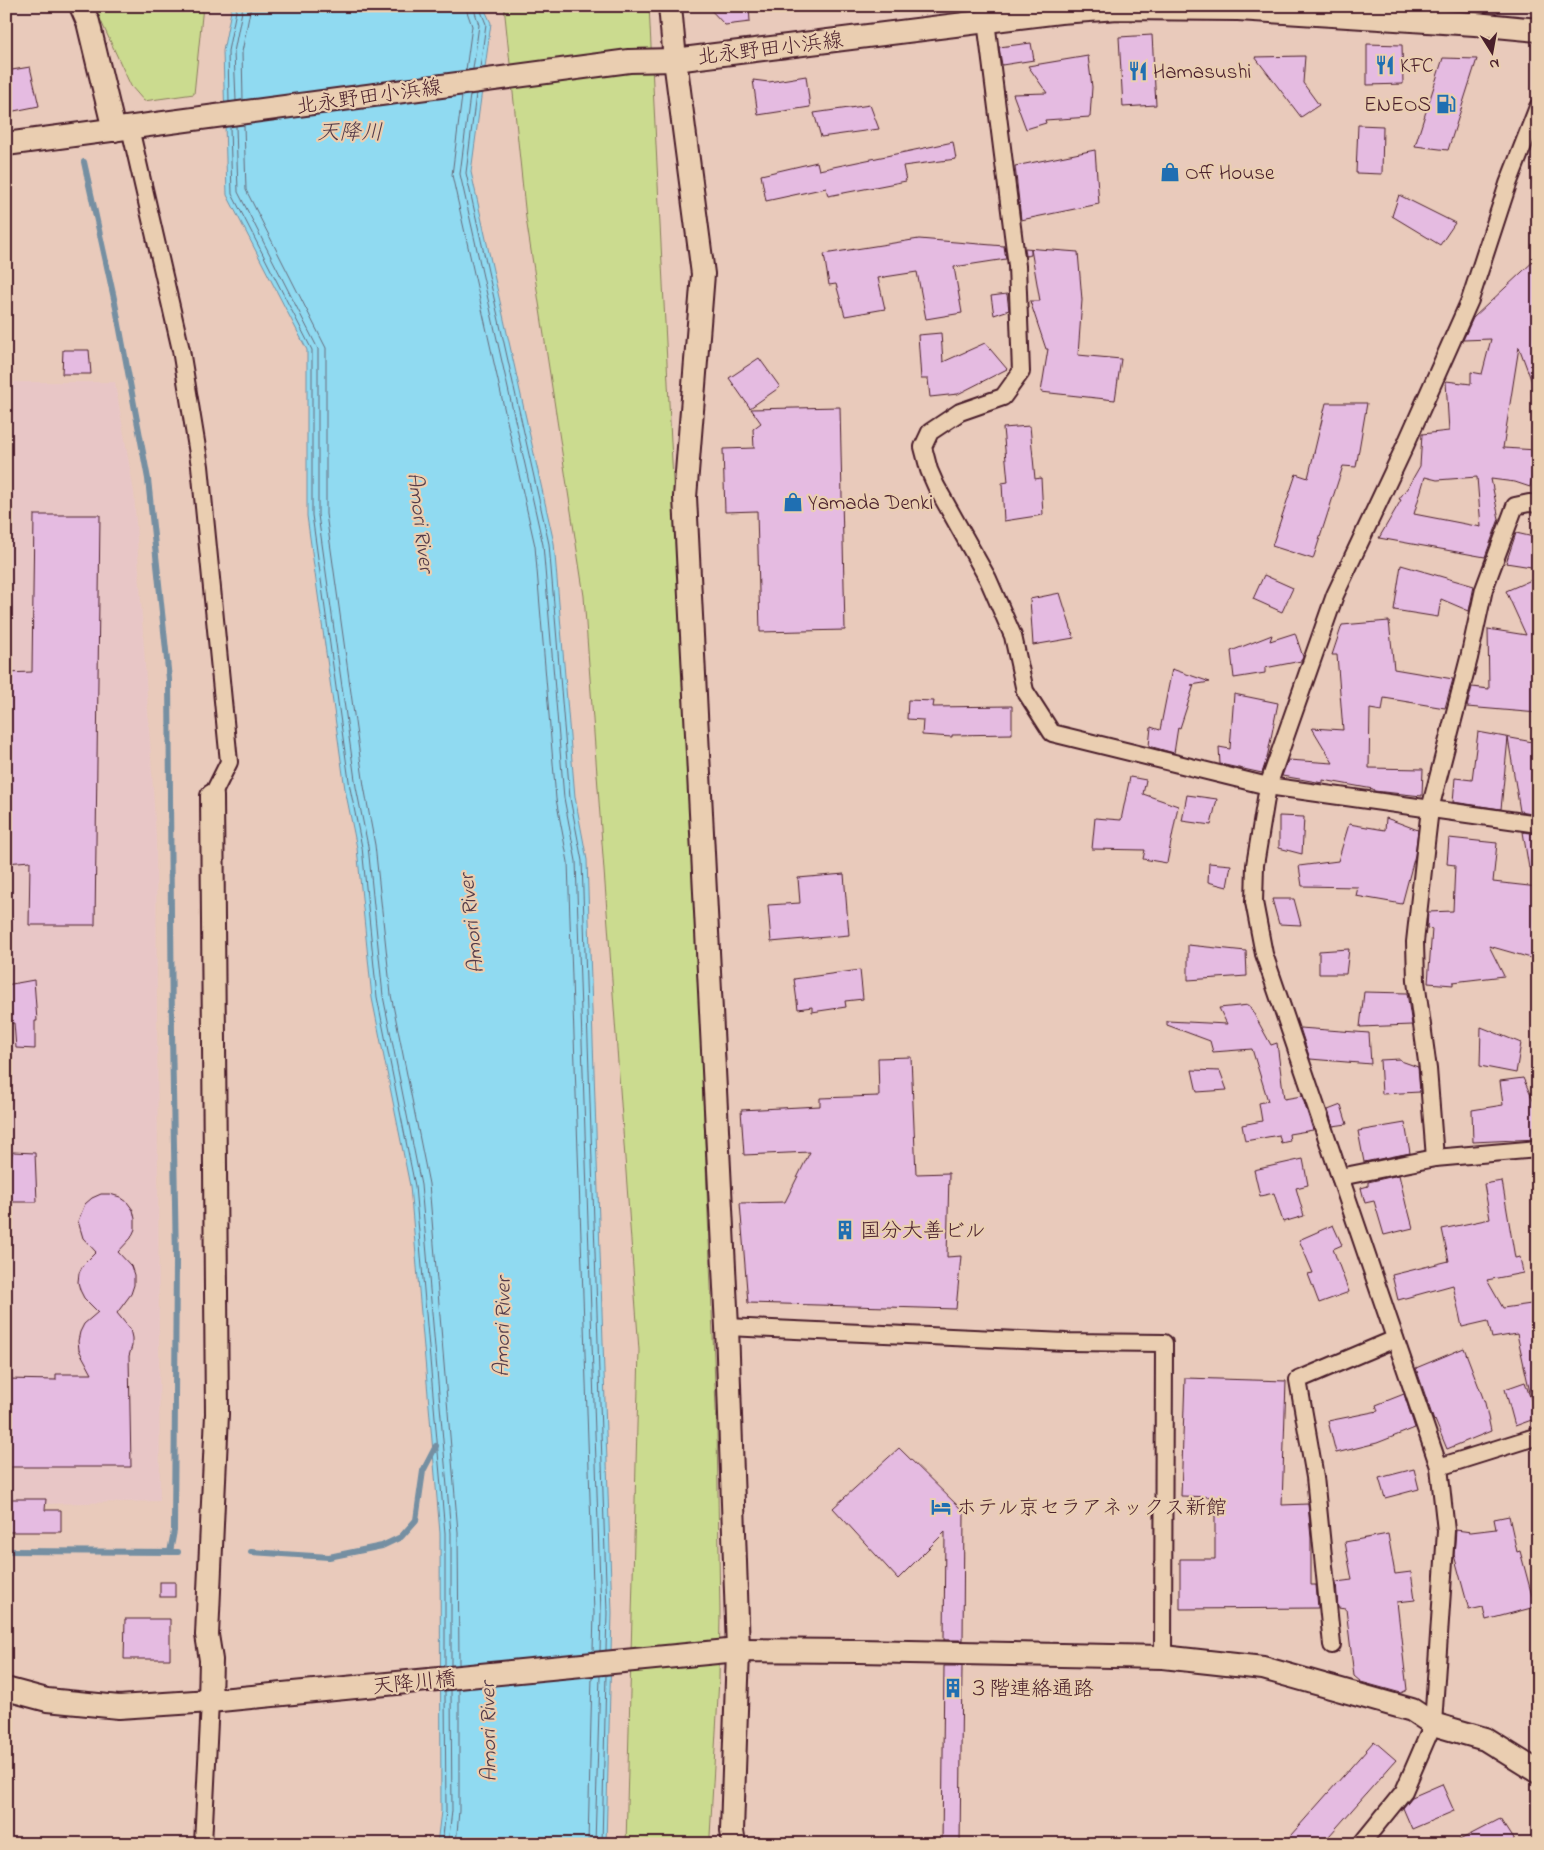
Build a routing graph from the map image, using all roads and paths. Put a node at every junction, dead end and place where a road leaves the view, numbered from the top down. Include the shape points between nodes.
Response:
1 (81, 6) edge
2 (670, 6) edge
3 (1119, 7) edge
4 (1060, 9) edge
5 (986, 21) junction
6 (1538, 30) edge
7 (675, 60) junction
8 (1538, 107) edge
9 (122, 129) junction
10 (6, 144) edge
11 (1538, 504) edge
12 (1268, 786) junction
13 (212, 796) joint
14 (1430, 809) junction
15 (1538, 824) edge
16 (1538, 1149) edge
17 (1435, 1158) junction
18 (1340, 1177) junction
19 (727, 1327) junction
20 (1395, 1339) junction
21 (1538, 1436) edge
22 (1439, 1467) junction
23 (1332, 1646) dead end
24 (738, 1650) junction
25 (1163, 1657) junction
26 (6, 1689) edge
27 (210, 1701) junction
28 (1433, 1724) junction
29 (1538, 1772) edge
30 (203, 1844) edge
31 (734, 1844) edge
32 (1361, 1844) edge

1 - 9 street
2 - 7 street
3 - 4 street, 北永野田小浜線
3 - 6 street, 北永野田小浜線 via 1238,9
4 - 5 street, 北永野田小浜線
5 - 7 street, 北永野田小浜線
5 - 12 street via 1016,266 1021,372 1003,397 960,412 930,432 923,446 929,470 988,579 1013,636 1025,691 1052,733
7 - 9 street, 北永野田小浜線 via 629,61
7 - 19 street via 703,274 684,497
8 - 12 street via 1508,184 1470,300 1406,446 1335,595
9 - 10 street, 北永野田小浜線
9 - 13 street via 181,350 200,466 229,762
11 - 14 street via 1514,506 1484,589
12 - 14 street
12 - 18 street via 1255,865 1254,902 1264,954
13 - 27 street via 217,1414 207,1634 211,1660
14 - 15 street
14 - 17 street via 1415,942 1416,982 1428,1069
16 - 17 street
17 - 18 street
18 - 20 street
19 - 24 street
19 - 25 street via 1066,1342 1164,1343
20 - 22 street
20 - 23 street via 1298,1380 1315,1477
21 - 22 street
22 - 28 street via 1446,1530
24 - 25 street, 天降川橋
24 - 27 street, 天降川橋
24 - 31 street
25 - 28 street, 天降川橋 via 1263,1668 1412,1710
26 - 27 street, 天降川橋 via 47,1700 119,1707
27 - 30 street
28 - 29 street, 天降川橋 via 1485,1739
28 - 32 street via 1404,1790

